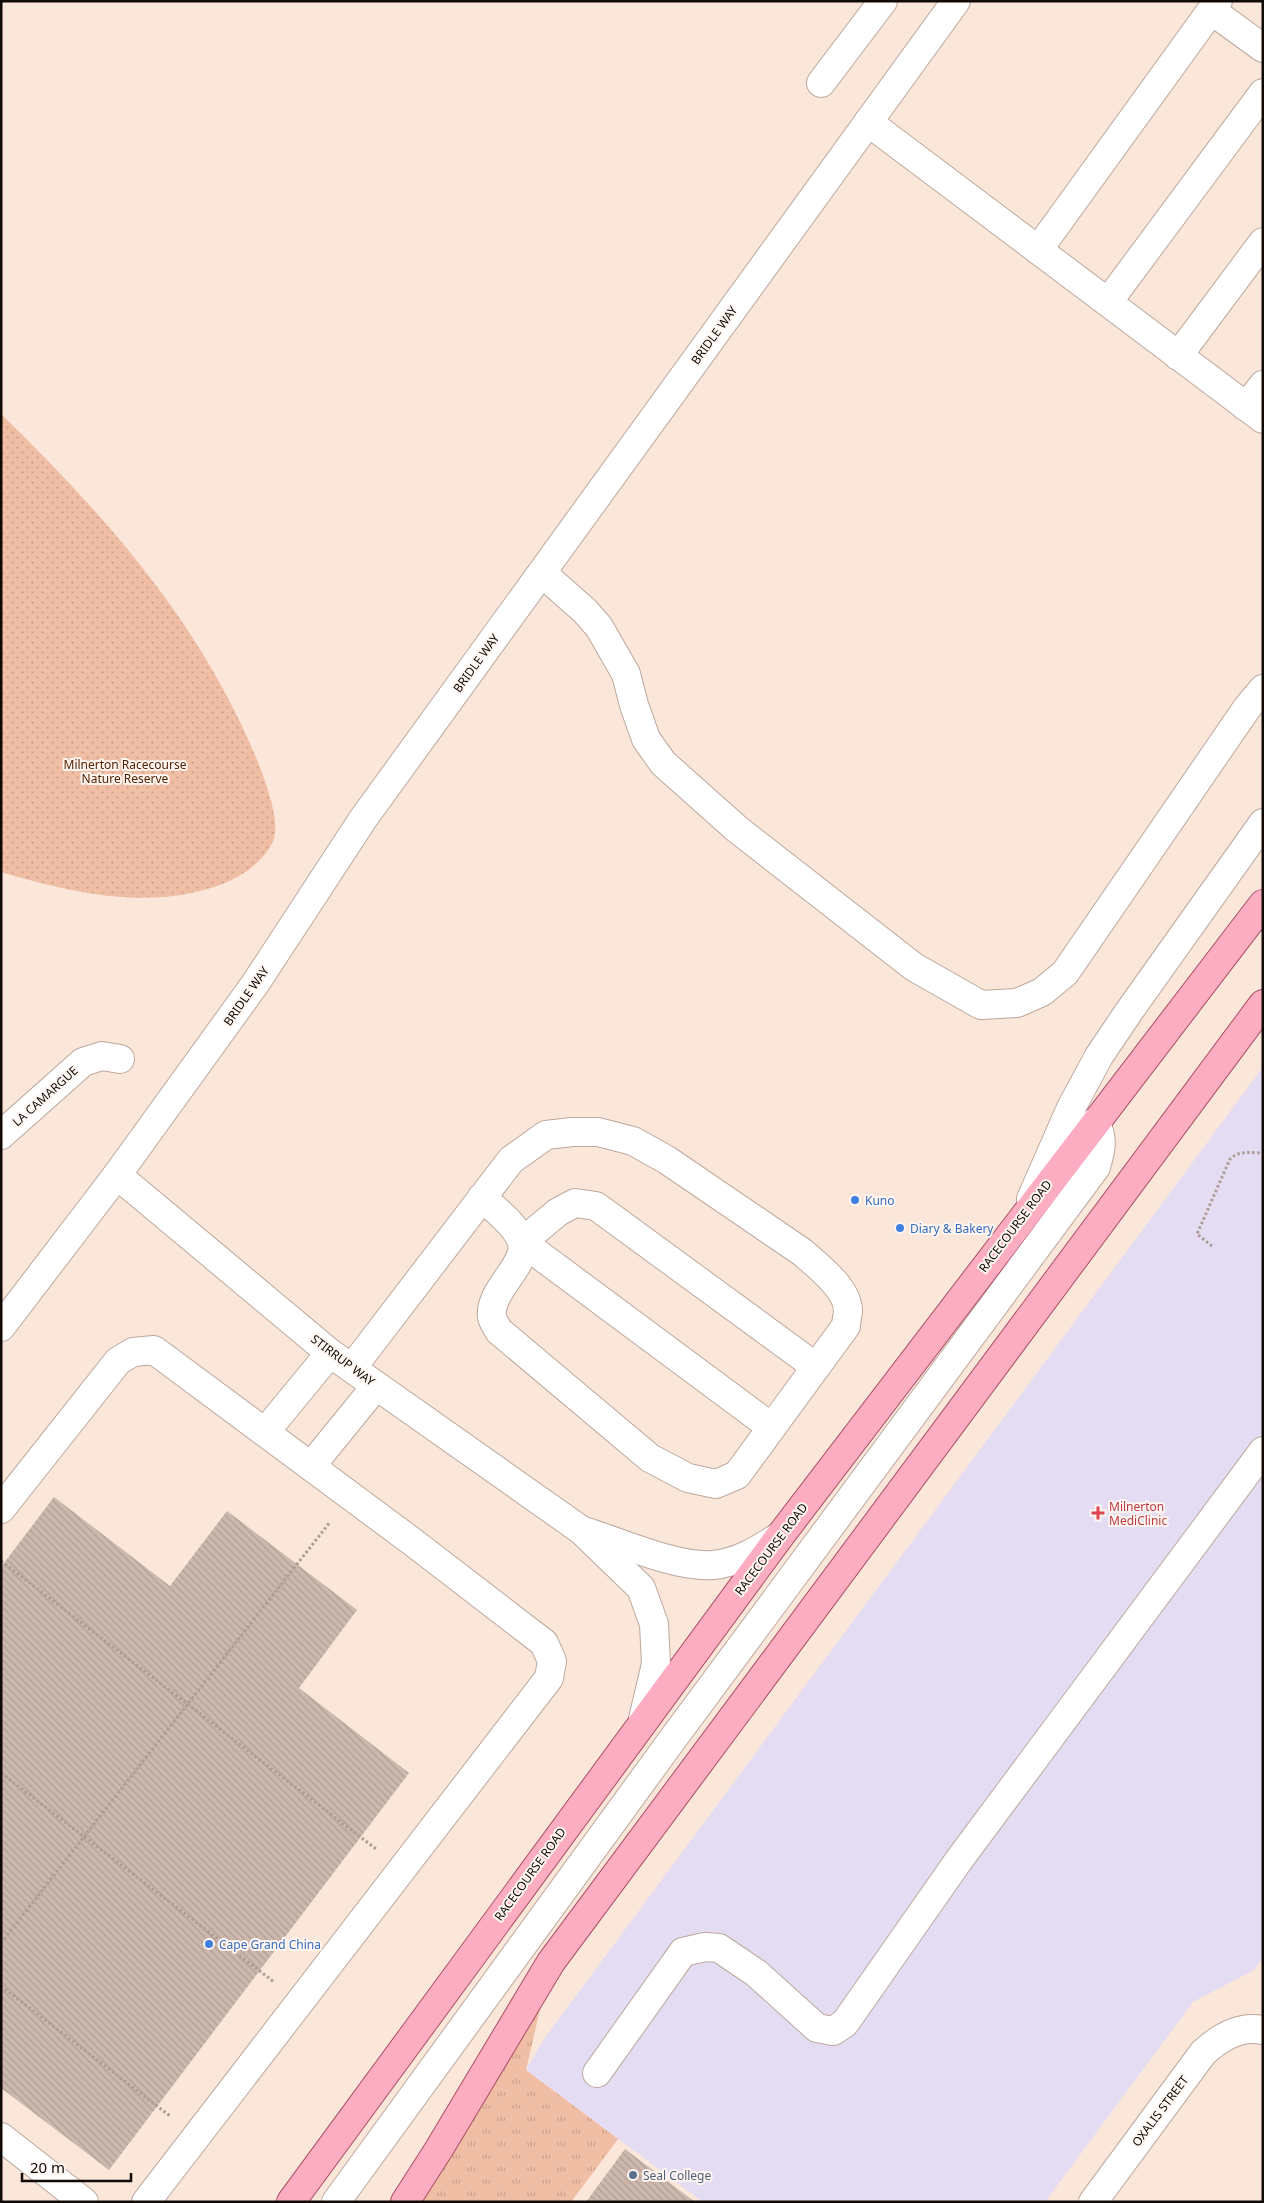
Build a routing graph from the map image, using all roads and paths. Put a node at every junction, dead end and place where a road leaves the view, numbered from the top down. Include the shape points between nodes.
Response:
1 (883, 1) edge
2 (956, 1) edge
3 (1215, 6) edge
4 (1263, 48) edge
5 (821, 83) dead end
6 (1263, 93) edge
7 (868, 122) junction
8 (1263, 242) edge
9 (1038, 250) junction
10 (1108, 302) junction
11 (1178, 356) junction
12 (1263, 385) edge
13 (1254, 413) edge
14 (542, 572) junction
15 (1255, 698) edge
16 (1263, 824) edge
17 (1263, 904) edge
18 (1263, 1004) edge
19 (120, 1059) dead end
20 (1094, 1122) junction
21 (1, 1135) edge
22 (1263, 1153) edge
23 (117, 1175) junction
24 (482, 1197) junction
25 (1024, 1215) junction
26 (522, 1242) junction
27 (1212, 1246) dead end
28 (1, 1328) edge
29 (341, 1360) junction
30 (816, 1368) junction
31 (376, 1386) junction
32 (772, 1427) junction
33 (265, 1432) junction
34 (1263, 1451) edge
35 (311, 1466) junction
36 (350, 1496) junction
37 (1, 1509) edge
38 (580, 1530) junction
39 (780, 1536) junction
40 (1, 1561) edge
41 (187, 1704) junction
42 (644, 1719) junction
43 (1, 1773) edge
44 (84, 1836) junction
45 (403, 1869) junction
46 (1, 1944) edge
47 (1, 1986) edge
48 (301, 2001) junction
49 (1250, 2031) edge
50 (597, 2073) dead end
51 (196, 2136) junction
52 (1, 2137) edge
53 (84, 2202) edge
54 (146, 2202) edge
55 (290, 2202) edge
56 (336, 2202) edge
57 (405, 2202) edge
58 (1093, 2202) edge

1 - 5 street
2 - 7 street, BRIDLE WAY
3 - 4 street
3 - 9 street
6 - 10 street
7 - 9 street
7 - 14 street, BRIDLE WAY
8 - 11 street
9 - 10 street
10 - 11 street
11 - 13 street
12 - 13 street
14 - 15 street via 585,611 604,634 626,674 646,739 663,763 736,829 914,967 981,1005 1017,1003 1042,992 1065,973
14 - 23 street, BRIDLE WAY via 363,819 255,984
16 - 25 street via 1099,1056 1071,1108
17 - 20 main road, RACECOURSE ROAD
18 - 57 main road via 551,1962
19 - 21 street, LA CAMARGUE via 102,1056 83,1062
20 - 25 main road, RACECOURSE ROAD
20 - 56 street via 1100,1132 1101,1148 1096,1167 672,1740
22 - 27 path via 1235,1154 1230,1159 1197,1234
23 - 28 street, BRIDLE WAY
23 - 29 street, STIRRUP WAY
24 - 26 street via 513,1228
24 - 29 street
24 - 30 street via 512,1160 546,1135 598,1132 633,1141 667,1160 802,1252 841,1292 848,1309 846,1326
25 - 39 main road, RACECOURSE ROAD
26 - 30 street via 558,1212 575,1203 596,1206
26 - 32 street
26 - 32 street via 521,1258 498,1291 492,1317 499,1331 650,1458 688,1478 716,1484 737,1475
29 - 31 street, STIRRUP WAY
29 - 33 street
30 - 32 street
31 - 35 street
31 - 38 street, STIRRUP WAY
33 - 35 street
33 - 37 street via 159,1352 133,1352 118,1361
34 - 50 street via 959,1860 845,2023 833,2031 817,2028 756,1973 719,1948 705,1947 683,1952
35 - 36 street
36 - 41 path
36 - 45 street via 544,1643 552,1661 549,1678
38 - 39 street, STIRRUP WAY via 663,1557 714,1565 747,1556
38 - 42 street, STIRRUP WAY via 641,1588 654,1624 656,1664
39 - 42 main road, RACECOURSE ROAD
40 - 41 path
41 - 44 path
41 - 45 path
42 - 55 main road, RACECOURSE ROAD
43 - 44 path
44 - 46 path
44 - 48 path
45 - 48 street
47 - 51 path
48 - 51 street
49 - 58 street, OXALIS STREET via 1218,2039 1203,2053
51 - 54 street
52 - 53 street

